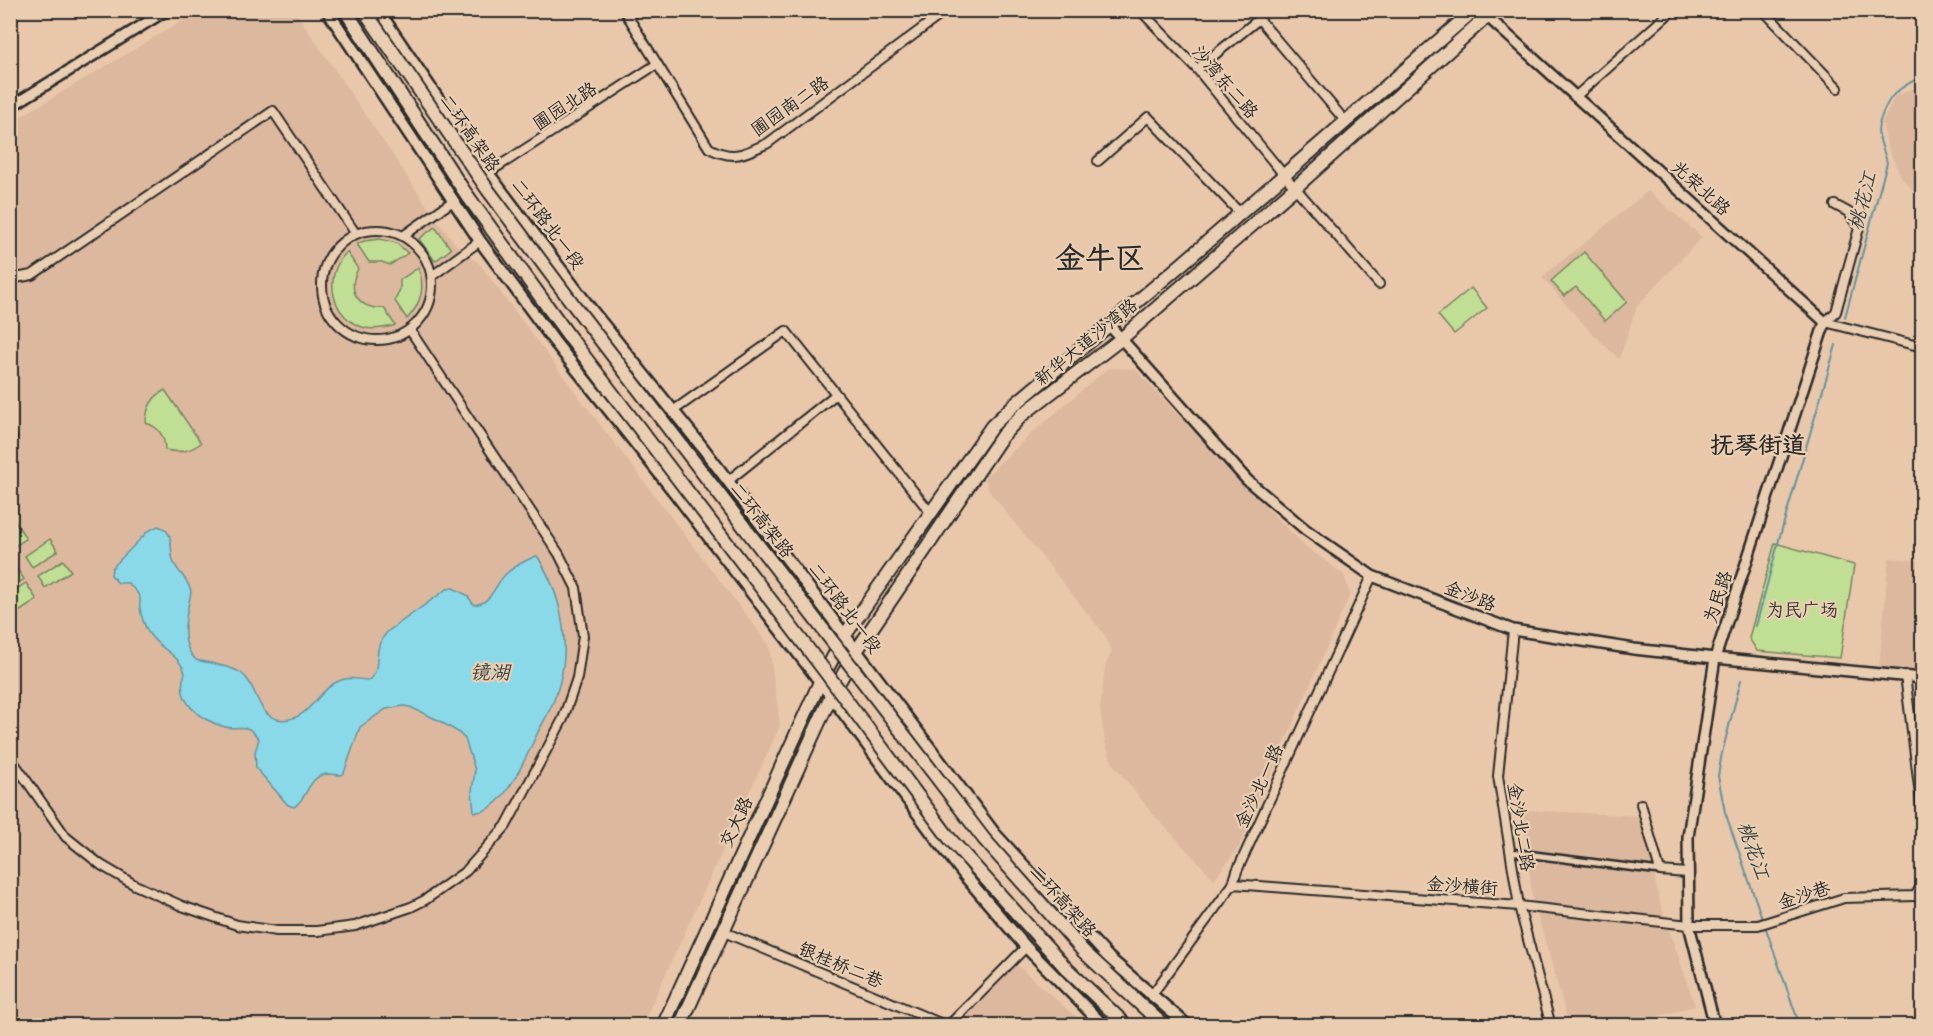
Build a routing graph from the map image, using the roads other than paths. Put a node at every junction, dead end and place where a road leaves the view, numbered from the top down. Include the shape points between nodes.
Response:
1 (167, 10) edge
2 (327, 10) edge
3 (345, 10) edge
4 (364, 10) edge
5 (378, 10) edge
6 (637, 10) edge
7 (947, 10) edge
8 (1140, 10) edge
9 (1474, 10) edge
10 (1673, 10) edge
11 (1763, 10) edge
12 (1487, 13) edge
13 (626, 14) edge
14 (657, 64) junction
15 (1197, 69) junction
16 (1838, 88) dead end
17 (1575, 97) junction
18 (10, 107) edge
19 (1346, 122) junction
20 (1098, 161) dead end
21 (488, 173) junction
22 (1284, 175) junction
23 (1296, 188) junction
24 (453, 201) junction
25 (1835, 205) dead end
26 (1240, 213) junction
27 (356, 234) junction
28 (403, 236) junction
29 (480, 241) junction
30 (432, 276) junction
31 (10, 279) edge
32 (1379, 284) dead end
33 (1825, 322) junction
34 (1109, 325) junction
35 (411, 330) junction
36 (1121, 339) junction
37 (1923, 347) edge
38 (835, 395) junction
39 (673, 411) junction
40 (728, 481) junction
41 (930, 512) junction
42 (1372, 576) junction
43 (1513, 630) junction
44 (845, 635) junction
45 (857, 650) junction
46 (1715, 658) junction
47 (1905, 675) junction
48 (1923, 678) edge
49 (820, 682) junction
50 (831, 696) junction
51 (10, 757) edge
52 (1641, 804) dead end
53 (1923, 811) edge
54 (1510, 852) junction
55 (1660, 871) junction
56 (1688, 873) junction
57 (1233, 884) junction
58 (1923, 885) edge
59 (1519, 906) junction
60 (1689, 925) junction
61 (724, 932) junction
62 (1026, 947) junction
63 (1151, 996) junction
64 (663, 1026) edge
65 (680, 1026) edge
66 (948, 1026) edge
67 (1104, 1026) edge
68 (1127, 1026) edge
69 (1164, 1026) edge
70 (1188, 1026) edge
71 (1551, 1026) edge
72 (1715, 1026) edge

1 - 18 street
2 - 24 main road
3 - 68 main road, 二环高架路, bridge via 464,191 564,330 950,839 1066,969
4 - 69 main road, 二环高架路, bridge via 488,190 569,299 984,839 1084,952
5 - 21 main road, 二环路北一段
6 - 13 street
7 - 14 street, 圃园南二路 via 768,143 745,153 723,156 709,148
8 - 15 street, 沙湾东二路
9 - 19 main road, 新华大道沙湾路
10 - 17 street
11 - 16 street
12 - 17 street, 光荣北路
12 - 23 main road, 新华大道沙湾路
13 - 14 street, 圃园南二路
14 - 21 street, 圃园北路
15 - 19 street via 1259,19
15 - 22 street, 沙湾东二路
17 - 33 street, 光荣北路
19 - 22 main road, 新华大道沙湾路
20 - 26 street via 1148,117
21 - 39 main road, 二环路北一段
22 - 23 street, 沙湾东二路
22 - 26 main road, 新华大道沙湾路
23 - 32 street, 沙湾东二路
23 - 36 main road, 新华大道沙湾路
24 - 28 street
24 - 29 main road
25 - 33 street, 为民路 via 1848,212 1859,228 1836,312
26 - 34 main road, 新华大道沙湾路
27 - 28 street via 375,230
27 - 31 street via 273,111 32,274
27 - 35 street via 331,254 324,270 325,304 334,320 348,333 366,340 385,341
28 - 30 street via 422,252
29 - 30 street
29 - 49 main road
30 - 35 street via 429,307
33 - 37 street, 光荣北路
33 - 46 street, 为民路
34 - 36 street, 金沙路
34 - 41 main road, 新华大道沙湾路 via 992,426
35 - 51 street via 559,554 576,588 583,636 577,678 563,719 506,826 466,871 411,907 355,926 277,932 237,925 135,885 101,864 66,837
36 - 42 street, 金沙路 via 1247,480 1306,530
36 - 45 main road, 新华大道沙湾路 via 1022,415 1002,436
38 - 39 street via 786,331
38 - 40 street
38 - 41 street
39 - 40 main road, 二环路北一段
40 - 44 main road, 二环路北一段
41 - 44 main road, 新华大道沙湾路
42 - 43 street, 金沙路
42 - 57 street, 金沙北一路
43 - 46 street, 金沙路
43 - 54 street, 金沙北二路 via 1498,776
44 - 45 main road, 二环路北一段
44 - 49 main road, 交大路
45 - 50 main road, 交大路
45 - 63 main road, 二环路北一段 via 996,834 1109,958
46 - 47 street, 金沙路
46 - 56 street, 为民路 via 1688,837
47 - 48 street, 金沙路
47 - 53 street
49 - 50 main road
49 - 64 main road, 交大路
50 - 61 main road, 交大路
50 - 62 main road via 939,842
52 - 55 street
54 - 55 street
54 - 59 street, 金沙北二路
55 - 56 street
56 - 60 street, 为民路
57 - 59 street, 金沙横街
57 - 63 street, 金沙北一路
58 - 60 street, 金沙巷 via 1915,896 1844,898 1758,925
59 - 60 street, 金沙横街
59 - 71 street, 金沙北二路
60 - 72 street, 为民路
61 - 65 main road, 交大路
61 - 66 street, 银桂桥二巷
62 - 66 street
62 - 67 main road
63 - 70 main road, 二环路北一段

